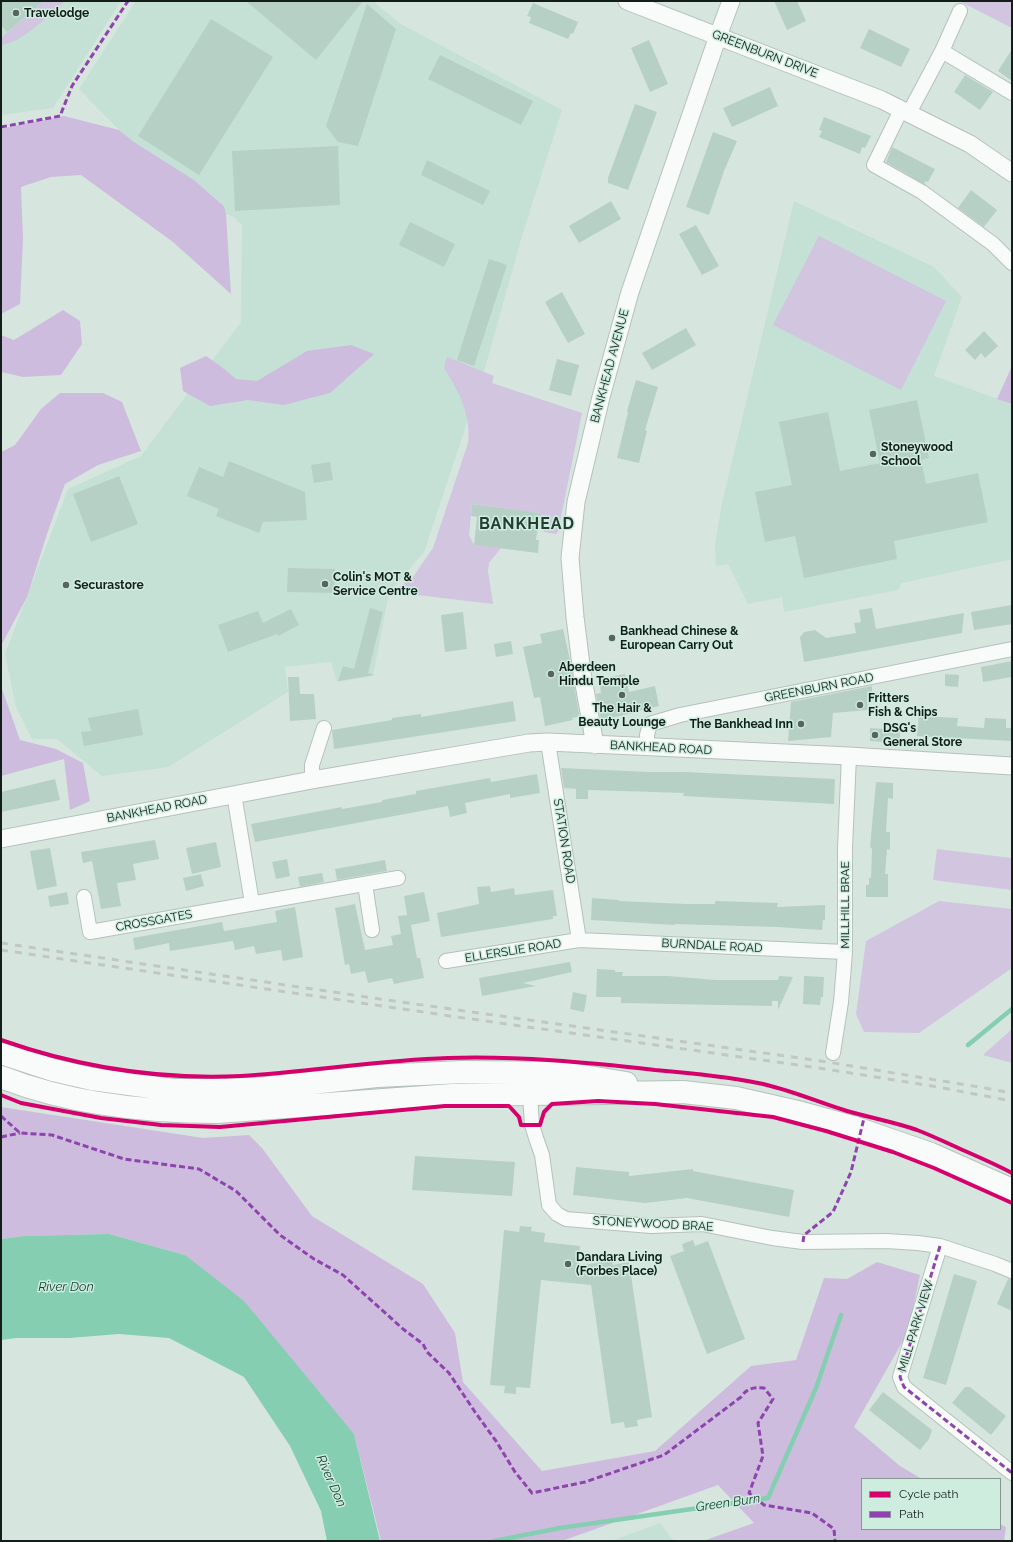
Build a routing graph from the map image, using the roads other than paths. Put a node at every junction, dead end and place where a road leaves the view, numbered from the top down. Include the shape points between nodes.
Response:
1 (627, 1) edge
2 (731, 1) edge
3 (960, 11) dead end
4 (718, 36) junction
5 (942, 51) junction
6 (1012, 93) edge
7 (905, 111) junction
8 (1012, 173) edge
9 (1012, 263) edge
10 (1012, 649) edge
11 (324, 728) dead end
12 (548, 742) junction
13 (594, 745) junction
14 (647, 747) junction
15 (849, 756) junction
16 (1012, 766) edge
17 (312, 780) junction
18 (234, 794) junction
19 (1, 839) edge
20 (398, 878) dead end
21 (364, 884) junction
22 (84, 897) dead end
23 (252, 903) junction
24 (372, 930) dead end
25 (579, 940) junction
26 (845, 952) junction
27 (446, 961) dead end
28 (1, 1053) edge
29 (833, 1053) dead end
30 (533, 1072) junction
31 (1, 1077) edge
32 (675, 1092) junction
33 (530, 1095) junction
34 (1012, 1190) edge
35 (940, 1246) junction
36 (1012, 1271) edge
37 (1012, 1473) edge

1 - 4 street, GREENBURN DRIVE
2 - 4 street, BANKHEAD AVENUE
3 - 5 street
4 - 7 street, GREENBURN DRIVE
4 - 13 street, BANKHEAD AVENUE via 630,292 576,502 570,558 582,673
5 - 6 street
5 - 7 street
7 - 8 street, GREENBURN DRIVE via 970,144
7 - 9 street via 874,165 928,196 993,244
10 - 14 street, GREENBURN ROAD via 680,715 650,724
11 - 17 street via 312,765
12 - 13 street, BANKHEAD ROAD
12 - 17 street, BANKHEAD ROAD via 529,743
12 - 25 street, STATION ROAD
13 - 14 street, BANKHEAD ROAD
14 - 15 street, BANKHEAD ROAD
15 - 16 street, BANKHEAD ROAD
15 - 26 street, MILLHILL BRAE via 845,848
17 - 18 street, BANKHEAD ROAD
18 - 19 street, BANKHEAD ROAD
18 - 23 street
20 - 21 street, CROSSGATES
21 - 23 street, CROSSGATES
21 - 24 street
22 - 23 street, CROSSGATES via 90,932
25 - 26 street, BURNDALE ROAD
25 - 27 street, ELLERSLIE ROAD
26 - 29 street, MILLHILL BRAE
28 - 30 main road via 53,1070 92,1079 173,1090 265,1088 385,1076 463,1072
30 - 32 main road via 565,1073
30 - 33 street, STONEYWOOD BRAE
31 - 33 main road via 91,1103 181,1112 217,1112 453,1095
32 - 33 main road
32 - 34 main road via 736,1098 853,1127 931,1154
33 - 35 street, STONEYWOOD BRAE via 532,1125 542,1155 548,1205 566,1219 651,1226 702,1224 803,1242 886,1241
35 - 36 street, STONEYWOOD BRAE
35 - 37 street, MILL PARK VIEW via 900,1376 901,1382

